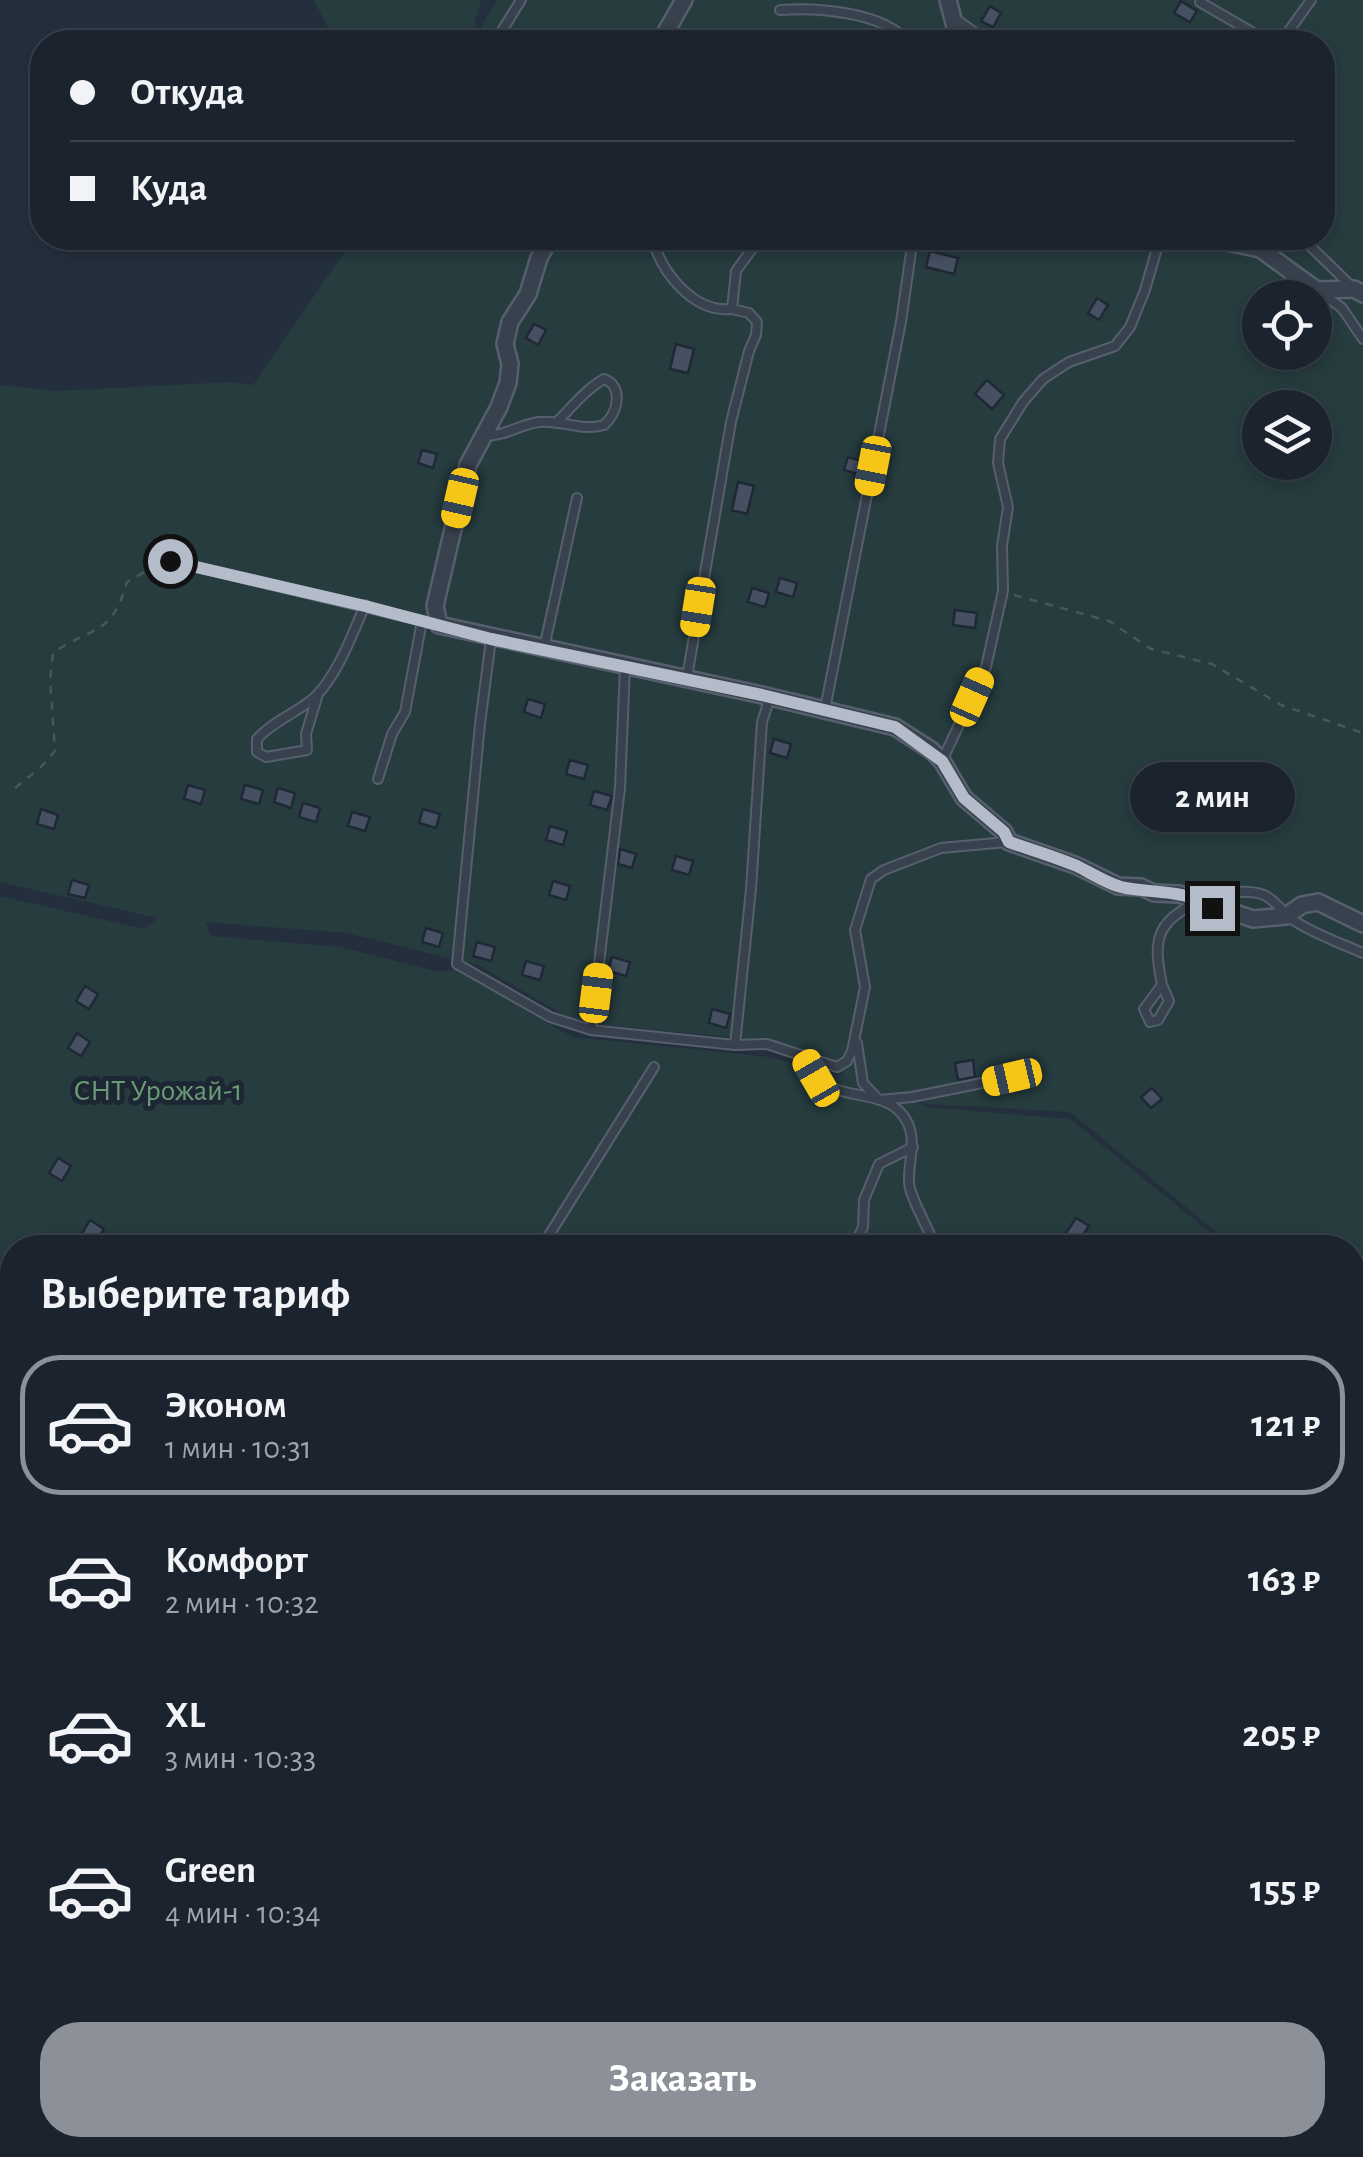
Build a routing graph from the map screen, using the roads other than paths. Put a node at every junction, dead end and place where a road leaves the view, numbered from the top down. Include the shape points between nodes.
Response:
1 (520, 0) edge
2 (684, 0) edge
3 (948, 0) edge
4 (1310, 0) edge
5 (1200, 2) edge
6 (780, 10) dead end
7 (952, 17) junction
8 (502, 30) edge
9 (667, 30) edge
10 (894, 30) edge
11 (956, 30) edge
12 (971, 30) edge
13 (1248, 30) edge
14 (1289, 30) edge
15 (543, 250) edge
16 (657, 250) edge
17 (751, 250) edge
18 (912, 250) edge
19 (1157, 250) edge
20 (1263, 250) edge
21 (1315, 250) edge
22 (1303, 280) edge
23 (1332, 291) edge
24 (1359, 292) edge
25 (1332, 301) edge
26 (732, 309) junction
27 (1363, 339) edge
28 (556, 423) junction
29 (483, 436) junction
30 (577, 498) dead end
31 (156, 557) dead end
32 (365, 606) junction
33 (422, 621) junction
34 (439, 625) junction
35 (491, 639) junction
36 (544, 648) junction
37 (626, 667) junction
38 (686, 680) junction
39 (318, 694) junction
40 (770, 697) junction
41 (824, 710) junction
42 (942, 761) junction
43 (378, 779) dead end
44 (1009, 842) junction
45 (1202, 901) junction
46 (1286, 916) junction
47 (1363, 924) edge
48 (1363, 953) edge
49 (1162, 985) dead end
50 (591, 1030) junction
51 (855, 1034) junction
52 (735, 1045) junction
53 (803, 1055) junction
54 (654, 1067) dead end
55 (1012, 1077) dead end
56 (879, 1100) junction
57 (912, 1147) junction
58 (549, 1235) edge
59 (860, 1235) edge
60 (931, 1235) edge

1 - 8 lane
2 - 9 street
3 - 7 street
4 - 14 lane
5 - 13 lane
6 - 10 lane via 845,13
7 - 11 street
7 - 12 lane
15 - 29 street via 510,322 508,382
16 - 26 lane via 665,271 688,294
17 - 26 lane via 736,271
18 - 41 lane
19 - 42 lane via 1130,327 1116,346 1043,379 1000,438 1008,507 1003,591 986,667
20 - 22 street
21 - 24 lane
23 - 24 street
25 - 27 lane
26 - 38 lane via 757,322 756,334 731,422
28 - 28 lane via 604,425 617,397 611,380 591,386
28 - 29 lane
29 - 34 street via 468,465 435,606
30 - 36 lane
31 - 32 lane
32 - 33 lane
32 - 39 lane
33 - 34 lane
33 - 43 lane via 405,712
34 - 35 street
35 - 36 street
35 - 50 lane via 458,964 550,1018
36 - 37 street
37 - 38 street
37 - 50 lane via 620,788
38 - 40 street
39 - 39 lane via 265,731 258,752 266,757 306,750
40 - 41 street
40 - 52 lane via 762,722
41 - 42 street via 895,727
42 - 44 street via 964,798
44 - 45 street via 1118,886
44 - 51 lane via 941,848 871,879 855,930 865,986
45 - 46 street via 1254,919
45 - 46 lane via 1221,892 1258,893
45 - 49 lane via 1167,922 1159,935
46 - 47 street via 1318,902
46 - 48 lane
50 - 52 lane
51 - 53 lane via 847,1060 837,1067
51 - 56 lane via 863,1083
52 - 53 lane via 767,1044
53 - 56 lane via 816,1078 848,1096
54 - 58 lane
55 - 56 lane
56 - 57 lane via 900,1112
57 - 59 lane via 879,1164
57 - 60 lane via 908,1185

